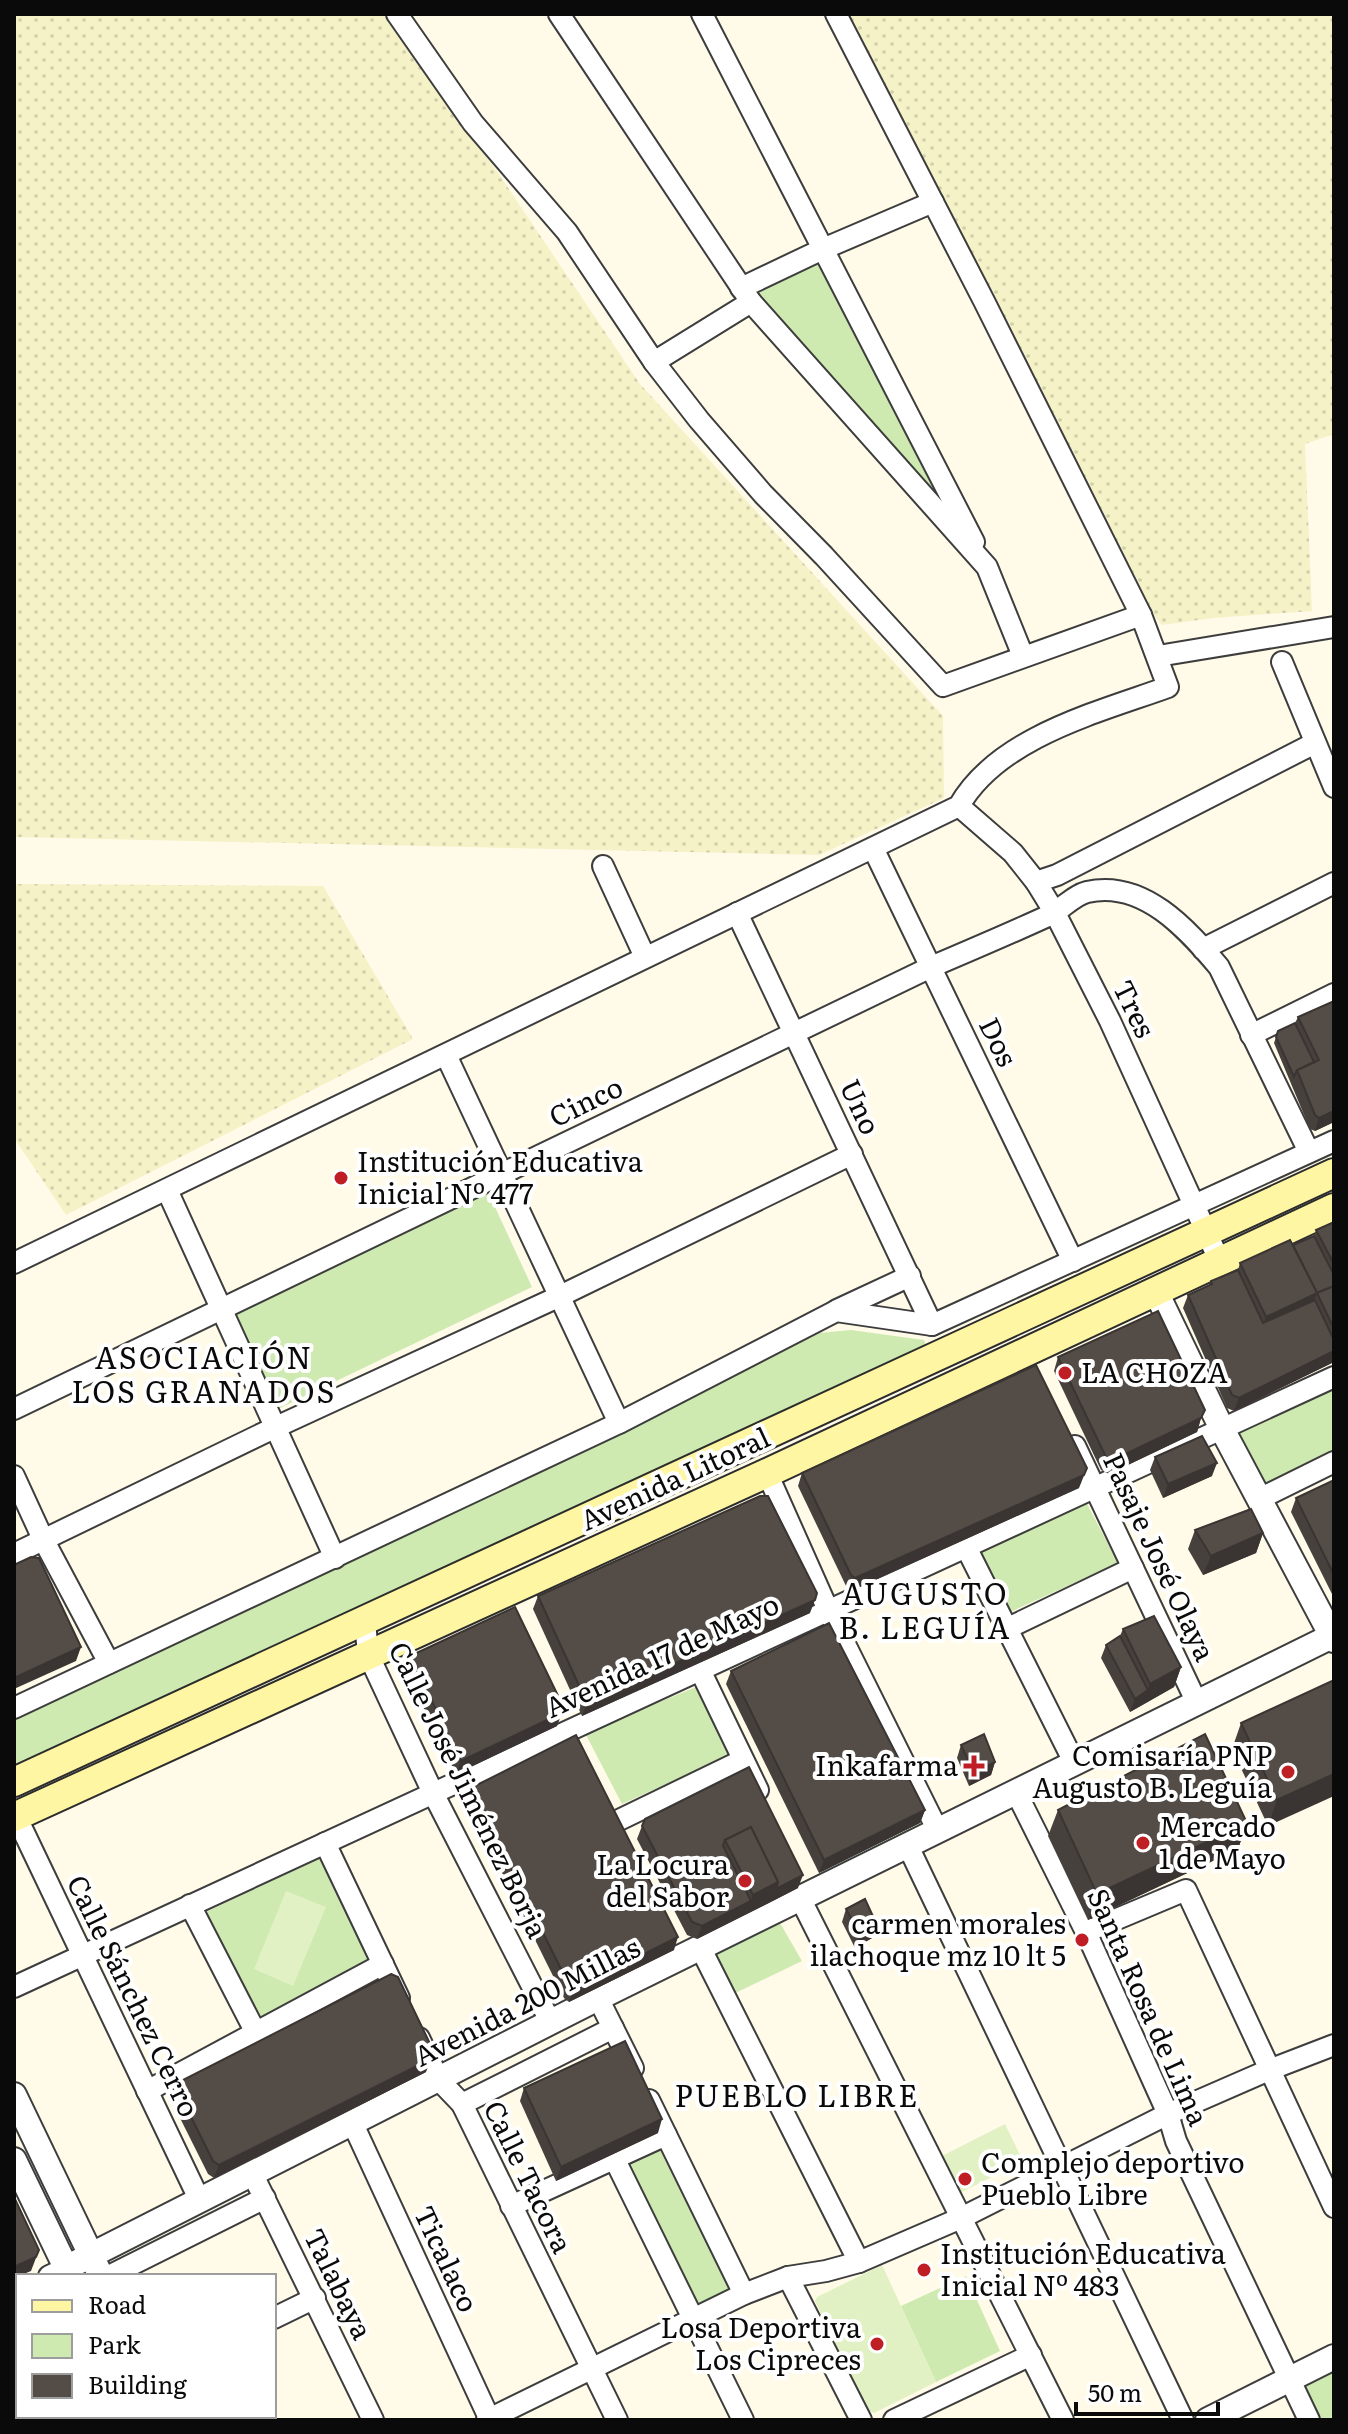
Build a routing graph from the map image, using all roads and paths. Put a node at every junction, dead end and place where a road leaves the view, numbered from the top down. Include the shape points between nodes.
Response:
1 (397, 14) edge
2 (559, 14) edge
3 (702, 14) edge
4 (836, 14) edge
5 (933, 202) junction
6 (823, 249) junction
7 (746, 295) junction
8 (654, 362) junction
9 (987, 567) junction
10 (1141, 615) junction
11 (1334, 627) edge
12 (1023, 656) junction
13 (1158, 656) junction
14 (1282, 662) dead end
15 (1315, 743) junction
16 (1334, 787) edge
17 (959, 806) junction
18 (873, 848) junction
19 (603, 866) dead end
20 (1036, 882) junction
21 (1334, 883) edge
22 (737, 913) junction
23 (1055, 913) junction
24 (1203, 949) junction
25 (645, 957) junction
26 (931, 967) junction
27 (1334, 994) edge
28 (794, 1033) junction
29 (1251, 1035) junction
30 (446, 1055) junction
31 (1334, 1141) edge
32 (1309, 1152) junction
33 (852, 1154) junction
34 (1334, 1173) edge
35 (503, 1174) junction
36 (167, 1190) junction
37 (1193, 1205) junction
38 (1334, 1208) edge
39 (1205, 1232) junction
40 (1073, 1261) junction
41 (1220, 1262) junction
42 (14, 1263) edge
43 (910, 1276) junction
44 (1156, 1292) junction
45 (558, 1297) junction
46 (221, 1309) junction
47 (836, 1311) junction
48 (932, 1325) junction
49 (1334, 1377) edge
50 (14, 1409) edge
51 (619, 1423) junction
52 (274, 1428) junction
53 (1222, 1429) junction
54 (1068, 1432) edge
55 (1334, 1462) edge
56 (767, 1473) junction
57 (14, 1476) edge
58 (1095, 1487) junction
59 (1261, 1498) junction
60 (43, 1539) junction
61 (966, 1547) junction
62 (14, 1554) edge
63 (335, 1558) junction
64 (1133, 1568) junction
65 (828, 1610) junction
66 (365, 1622) junction
67 (1006, 1629) junction
68 (1333, 1637) edge
69 (368, 1654) junction
70 (109, 1663) junction
71 (700, 1670) junction
72 (1197, 1703) junction
73 (14, 1708) edge
74 (743, 1760) junction
75 (1074, 1762) junction
76 (14, 1782) edge
77 (1016, 1792) junction
78 (433, 1793) junction
79 (770, 1813) edge
80 (15, 1817) edge
81 (617, 1821) edge
82 (937, 1829) junction
83 (325, 1843) junction
84 (907, 1844) junction
85 (805, 1890) junction
86 (190, 1905) junction
87 (1086, 1932) junction
88 (686, 1950) junction
89 (82, 1955) junction
90 (383, 1964) junction
91 (14, 1987) edge
92 (598, 1998) junction
93 (551, 2023) junction
94 (613, 2028) junction
95 (256, 2033) junction
96 (1334, 2045) edge
97 (1269, 2070) junction
98 (439, 2080) junction
99 (147, 2091) junction
100 (14, 2095) edge
101 (462, 2104) junction
102 (1168, 2114) junction
103 (352, 2122) junction
104 (666, 2135) junction
105 (614, 2158) junction
106 (14, 2160) edge
107 (1062, 2168) junction
108 (252, 2173) junction
109 (265, 2198) junction
110 (200, 2201) junction
111 (511, 2206) junction
112 (1334, 2207) edge
113 (961, 2218) junction
114 (859, 2262) junction
115 (96, 2266) edge
116 (61, 2273) edge
117 (113, 2274) edge
118 (788, 2277) junction
119 (744, 2294) junction
120 (315, 2298) junction
121 (276, 2317) edge
122 (694, 2319) junction
123 (1031, 2355) junction
124 (1334, 2357) edge
125 (591, 2368) junction
126 (1290, 2379) junction
127 (373, 2420) edge
128 (489, 2420) edge
129 (617, 2420) edge
130 (743, 2420) edge
131 (861, 2420) edge
132 (894, 2420) edge
133 (1063, 2420) edge
134 (1183, 2420) edge
135 (1208, 2420) edge
136 (1309, 2420) edge

1 - 8 street via 473,123 567,232
2 - 7 street
3 - 6 street
4 - 5 street
5 - 6 street
5 - 10 street
6 - 7 street
6 - 9 street
7 - 8 street
7 - 9 street
8 - 12 street via 763,494 943,686
9 - 12 street
10 - 12 street
10 - 13 street
11 - 13 street
13 - 17 street via 1168,687 1046,732 981,776
14 - 15 street
15 - 16 street
15 - 20 street
17 - 18 street
17 - 20 street, Tres via 1013,853
18 - 22 street
18 - 26 street, Dos
19 - 25 street
20 - 23 street, Tres
21 - 24 street
22 - 25 street
22 - 28 street, Uno
23 - 24 street, Cinco via 1085,892 1128,892 1174,917
23 - 26 street, Cinco
23 - 37 street, Tres
24 - 29 street, Cinco via 1219,967
25 - 30 street
26 - 28 street, Cinco
26 - 40 street, Dos
27 - 29 street
28 - 33 street, Uno
28 - 35 street, Cinco
29 - 32 street, Cinco
30 - 35 street
30 - 36 street
31 - 32 street
32 - 37 street
33 - 43 street, Uno
33 - 45 street
34 - 39 main road, Avenida Litoral
35 - 45 street
35 - 46 street, Cinco
36 - 42 street
36 - 46 street
37 - 39 street, Tres
37 - 40 street
38 - 41 main road, Avenida Litoral
39 - 41 street, Tres
39 - 66 main road, Avenida Litoral
40 - 48 street
41 - 44 main road, Avenida Litoral
43 - 47 street
43 - 48 street, Uno
44 - 53 street
44 - 56 main road, Avenida Litoral via 1031,1356
45 - 51 street
45 - 52 street
46 - 50 street, Cinco
46 - 52 street
47 - 48 street
47 - 51 street
49 - 53 street, Avenida 17 de Mayo
51 - 63 street
52 - 60 street
52 - 63 street
53 - 58 street, Avenida 17 de Mayo
53 - 59 street
54 - 58 street, Pasaje José Olaya
55 - 59 street
56 - 65 street
56 - 69 main road, Avenida Litoral via 509,1598
57 - 60 street
58 - 61 street, Avenida 17 de Mayo
58 - 64 street, Pasaje José Olaya
59 - 68 street
60 - 62 street
60 - 70 street
61 - 65 street, Avenida 17 de Mayo
61 - 67 street
63 - 70 street
64 - 67 street
64 - 72 street, Pasaje José Olaya
65 - 71 street, Avenida 17 de Mayo
65 - 82 street
66 - 69 street, Calle José Jiménez Borja
66 - 76 main road, Avenida Litoral
67 - 75 street
68 - 72 street, Avenida 200 Millas
69 - 78 street, Calle José Jiménez Borja
69 - 80 main road, Avenida Litoral
70 - 73 street
71 - 74 street
71 - 78 street, Avenida 17 de Mayo
72 - 75 street, Avenida 200 Millas
74 - 79 street
74 - 81 street
75 - 77 street, Avenida 200 Millas
77 - 82 street, Avenida 200 Millas
77 - 87 street, Santa Rosa de Lima
78 - 83 street, Avenida 17 de Mayo
78 - 93 street, Calle José Jiménez Borja
80 - 89 street, Calle Sánchez Cerro
82 - 84 street, Avenida 200 Millas
83 - 86 street, Avenida 17 de Mayo
83 - 90 street, Calle Tacora
84 - 85 street, Avenida 200 Millas
84 - 107 street
85 - 88 street, Avenida 200 Millas
85 - 113 street
86 - 89 street, Avenida 17 de Mayo
86 - 95 street
87 - 97 street via 1186,1890
87 - 102 street, Santa Rosa de Lima
88 - 92 street, Avenida 200 Millas
88 - 114 street
89 - 91 street, Avenida 17 de Mayo
89 - 99 street, Calle Sánchez Cerro
90 - 95 street
90 - 98 street, Calle Tacora
92 - 93 street, Avenida 200 Millas
92 - 94 street
93 - 98 street, Avenida 200 Millas
94 - 101 street
94 - 104 street
95 - 99 street
96 - 97 street
97 - 102 street
97 - 112 street
98 - 101 street, Calle Tacora
98 - 103 street, Avenida 200 Millas
99 - 110 street, Calle Sánchez Cerro
100 - 115 street
101 - 111 street, Calle Tacora
102 - 107 street
102 - 126 street, Santa Rosa de Lima via 1176,2141
103 - 108 street, Avenida 200 Millas
103 - 128 street, Ticalaco
104 - 105 street
104 - 119 street
105 - 111 street
105 - 122 street
106 - 116 street
107 - 113 street
107 - 134 street
108 - 109 street, Talabaya
108 - 110 street, Avenida 200 Millas
109 - 117 street
109 - 120 street, Talabaya
110 - 115 street, Avenida 200 Millas
111 - 125 street, Calle Tacora
113 - 114 street
113 - 123 street
114 - 118 street
115 - 116 street, Avenida 200 Millas
118 - 119 street
118 - 131 street
119 - 122 street
120 - 121 street
120 - 127 street, Talabaya
122 - 125 street
122 - 130 street
123 - 132 street
123 - 133 street
124 - 126 street
125 - 128 street
125 - 129 street, Calle Tacora
126 - 135 street
126 - 136 street, Santa Rosa de Lima

